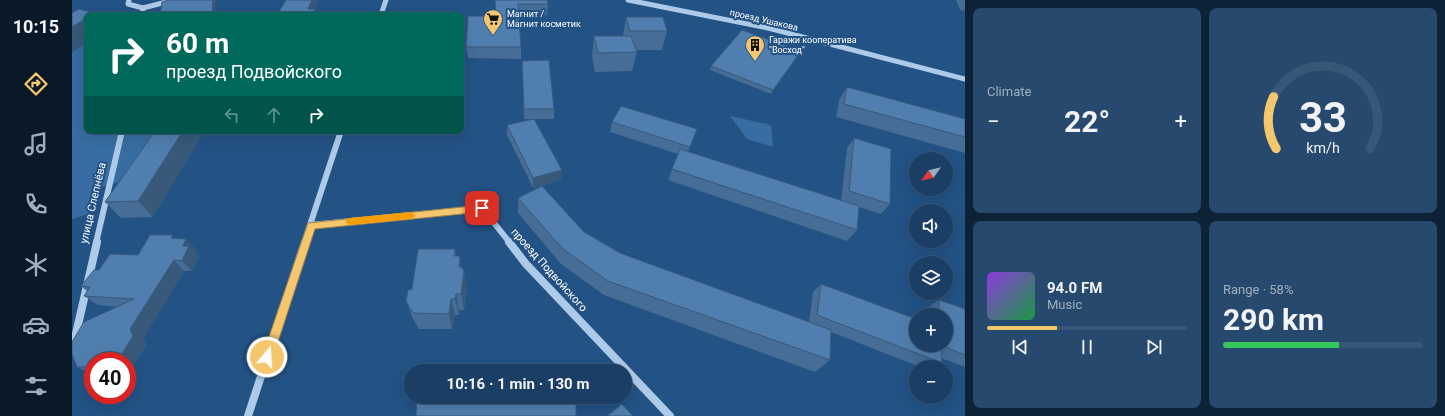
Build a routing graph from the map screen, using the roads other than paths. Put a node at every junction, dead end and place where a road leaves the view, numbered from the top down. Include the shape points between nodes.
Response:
1 (129, 0) edge
2 (174, 0) edge
3 (386, 0) edge
4 (628, 0) edge
5 (142, 8) junction
6 (142, 12) edge
7 (382, 12) edge
8 (965, 79) edge
9 (121, 134) edge
10 (341, 134) edge
11 (311, 225) junction
12 (72, 351) edge
13 (248, 416) edge
14 (670, 416) edge

1 - 5 street via 128,4
2 - 5 street
3 - 7 street
4 - 8 street, проезд Ушакова via 768,28
5 - 6 street
9 - 12 street, улица Слепнёва
10 - 11 street
11 - 13 street
11 - 14 street, проезд Подвойского via 482,208 526,264

